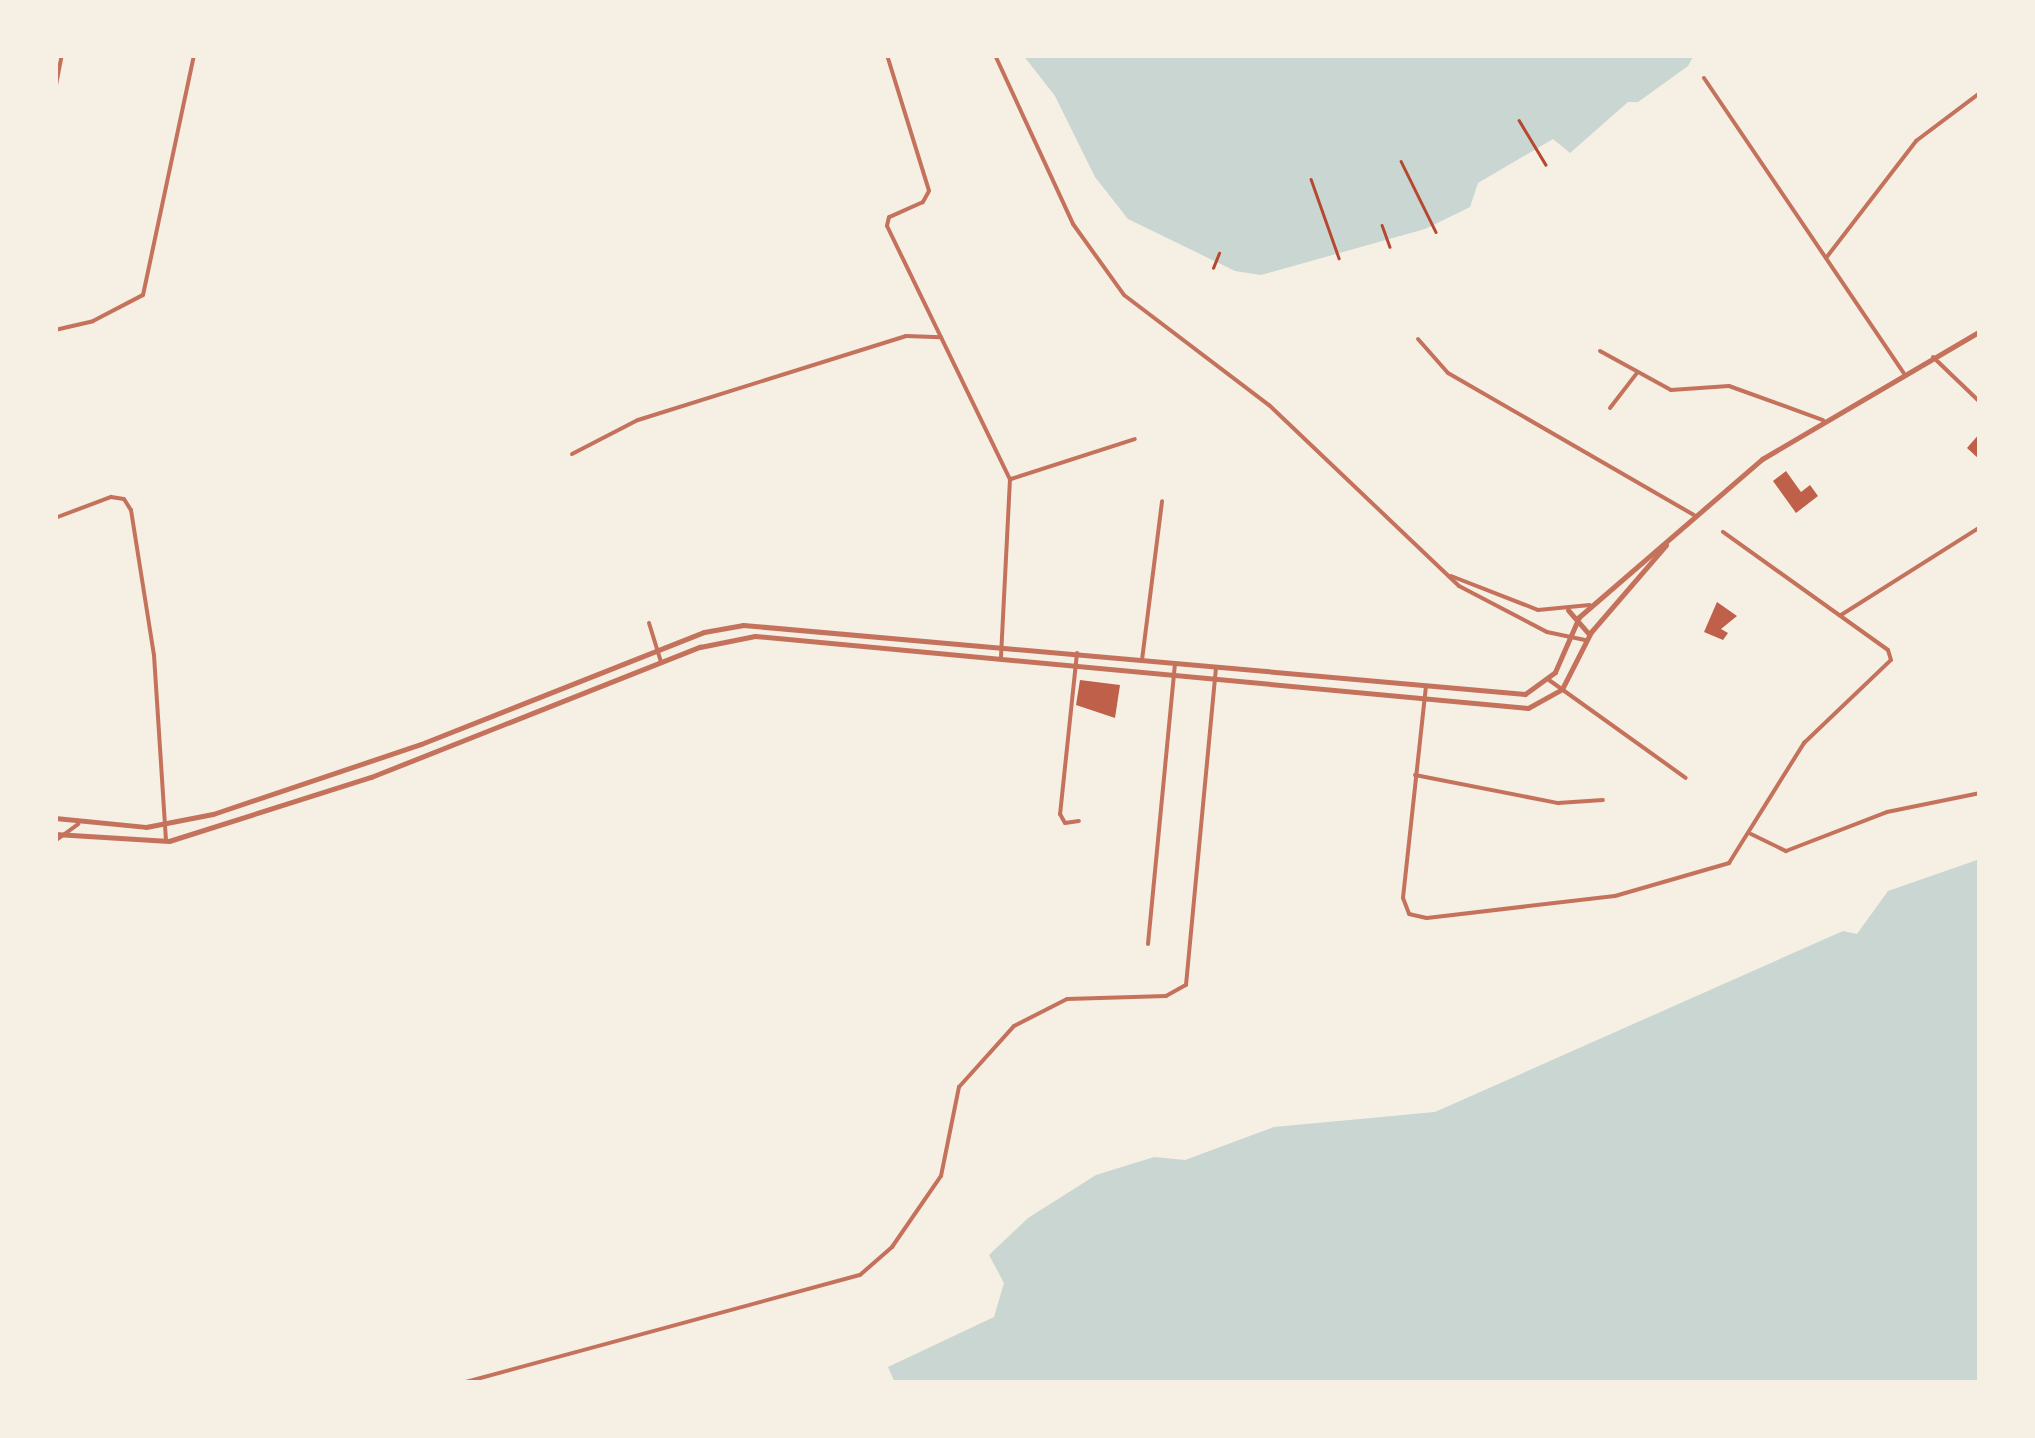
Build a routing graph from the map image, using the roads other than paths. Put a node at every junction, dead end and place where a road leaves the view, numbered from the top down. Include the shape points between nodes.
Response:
1 (62, 55) edge
2 (194, 55) edge
3 (887, 55) edge
4 (995, 55) edge
5 (1704, 78) dead end
6 (55, 90) edge
7 (1980, 93) edge
8 (1826, 258) junction
9 (55, 330) edge
10 (1980, 332) edge
11 (942, 338) junction
12 (1418, 339) dead end
13 (1600, 352) dead end
14 (1933, 357) junction
15 (1637, 373) junction
16 (1904, 374) junction
17 (1980, 402) edge
18 (1610, 408) dead end
19 (1823, 420) junction
20 (1135, 439) dead end
21 (572, 454) dead end
22 (1010, 479) junction
23 (1162, 501) dead end
24 (1695, 516) junction
25 (55, 518) edge
26 (1980, 527) edge
27 (1723, 532) dead end
28 (1668, 542) junction
29 (1443, 572) junction
30 (1591, 605) junction
31 (1568, 610) junction
32 (1841, 614) junction
33 (1579, 616) junction
34 (649, 623) dead end
35 (1588, 637) junction
36 (1565, 639) junction
37 (1002, 647) junction
38 (655, 651) junction
39 (1076, 653) junction
40 (1001, 658) junction
41 (1142, 660) junction
42 (661, 662) junction
43 (1175, 664) junction
44 (1216, 667) junction
45 (1076, 668) junction
46 (1175, 678) junction
47 (1549, 680) junction
48 (1215, 682) junction
49 (1426, 686) junction
50 (1562, 688) junction
51 (1424, 699) junction
52 (1416, 774) junction
53 (1686, 778) dead end
54 (1980, 793) edge
55 (1604, 800) dead end
56 (55, 818) edge
57 (1079, 821) dead end
58 (78, 824) junction
59 (164, 826) junction
60 (1751, 834) junction
61 (63, 836) junction
62 (55, 837) edge
63 (166, 841) junction
64 (1148, 944) dead end
65 (462, 1383) edge

1 - 6 street
2 - 9 street via 143,295 93,321
3 - 11 street via 929,191 886,223
4 - 29 street via 1073,224 1124,295 1270,406
5 - 8 street
7 - 8 street via 1916,142
8 - 16 street
10 - 14 street
11 - 21 street via 906,336 638,420
11 - 22 street
12 - 24 street via 1448,373
13 - 15 street
14 - 16 street
14 - 17 street
15 - 18 street
15 - 19 street via 1671,390 1730,386
16 - 19 street
19 - 24 street
20 - 22 street
22 - 37 street
23 - 41 street
24 - 28 street
25 - 59 street via 111,497 124,498 131,510 154,655
26 - 32 street
27 - 32 street
28 - 30 street
28 - 35 street
29 - 31 street via 1518,605
29 - 36 street via 1485,603
30 - 31 street
30 - 33 street
31 - 33 street
32 - 60 street via 1888,650 1891,660 1804,743
33 - 35 street
33 - 36 street
34 - 38 street
35 - 36 street
35 - 50 street
36 - 47 street
37 - 38 street via 743,625
37 - 39 street
37 - 40 street
38 - 42 street
38 - 59 street via 364,765
39 - 41 street
39 - 45 street
40 - 42 street via 755,636
40 - 45 street
41 - 43 street
42 - 63 street via 371,777
43 - 44 street
43 - 46 street
44 - 48 street
44 - 49 street
45 - 46 street
45 - 57 street via 1060,814 1066,823
46 - 48 street
46 - 64 street
47 - 49 street via 1525,694
47 - 50 street
48 - 51 street
48 - 65 street via 1186,985 1166,996 1066,999 1014,1026 958,1087 940,1176 892,1247 860,1275
49 - 51 street
50 - 51 street via 1528,708
50 - 53 street
51 - 52 street
52 - 55 street via 1558,803
52 - 60 street via 1402,904 1416,918 1652,890 1729,863
54 - 60 street via 1887,812 1786,851
56 - 58 street
58 - 59 street
58 - 61 street
59 - 63 street
61 - 62 street
61 - 63 street

